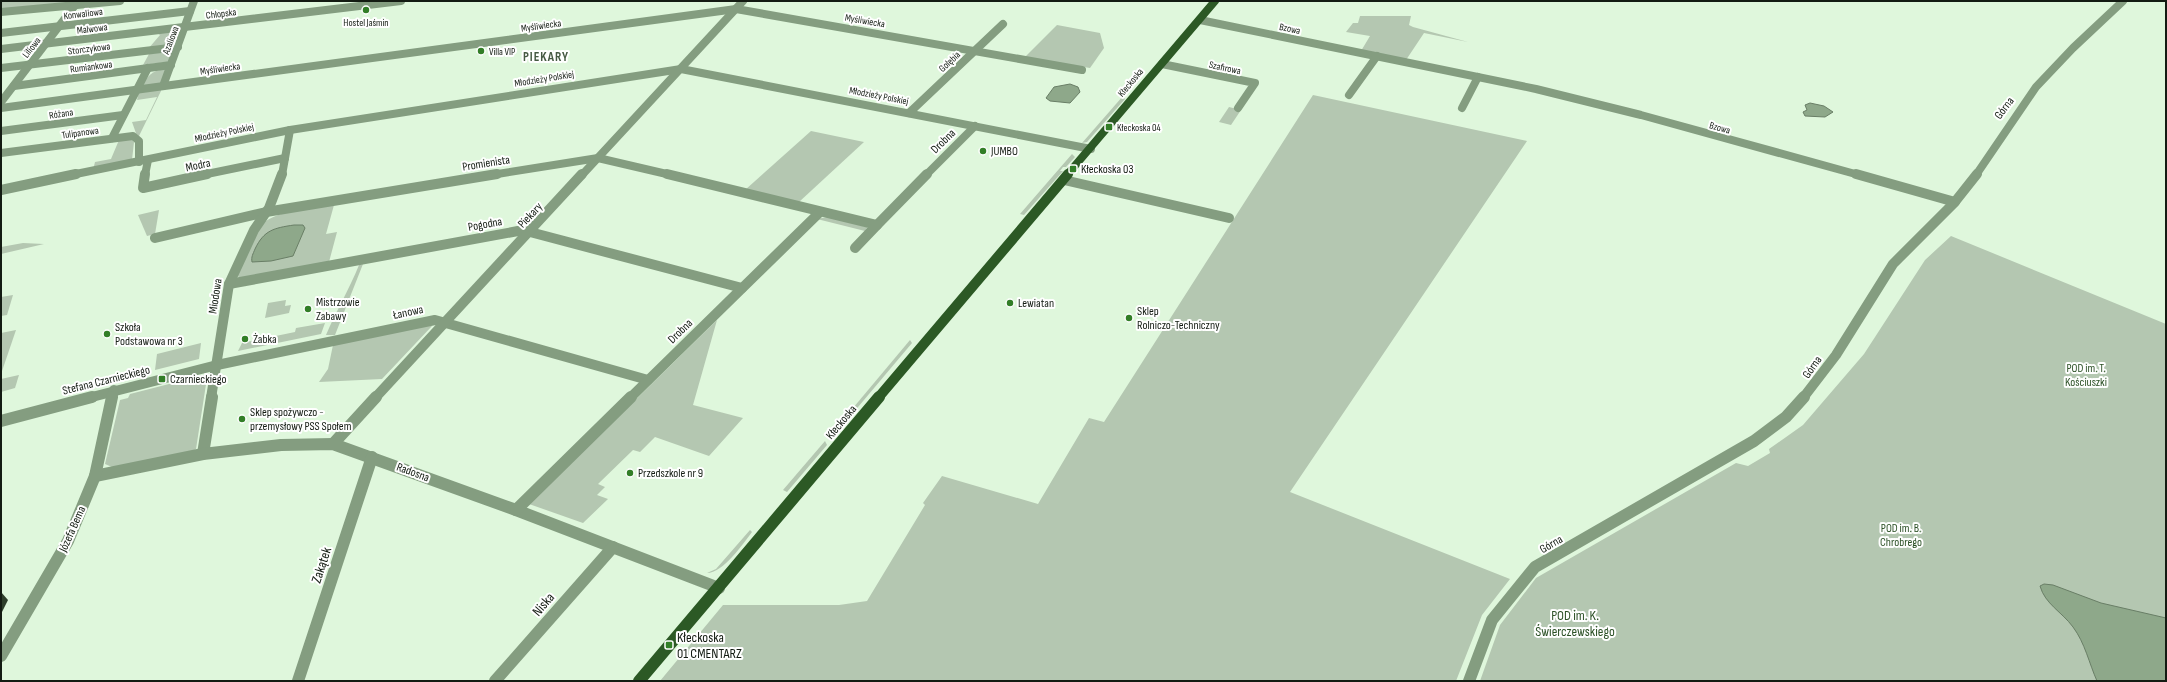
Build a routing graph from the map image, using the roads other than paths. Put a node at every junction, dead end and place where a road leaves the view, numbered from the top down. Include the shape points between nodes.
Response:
1 (120, 1) edge
2 (194, 1) edge
3 (401, 1) edge
4 (743, 1) edge
5 (1215, 1) edge
6 (2123, 1) edge
7 (76, 4) junction
8 (736, 9) junction
9 (190, 11) junction
10 (1, 12) edge
11 (1200, 20) junction
12 (1003, 24) dead end
13 (59, 26) junction
14 (186, 27) junction
15 (1, 33) edge
16 (46, 44) junction
17 (178, 47) junction
18 (1, 49) edge
19 (976, 50) junction
20 (1377, 56) junction
21 (30, 64) junction
22 (1162, 64) junction
23 (171, 65) junction
24 (1, 68) edge
25 (148, 68) junction
26 (681, 68) junction
27 (1082, 70) dead end
28 (1478, 77) junction
29 (14, 86) junction
30 (163, 86) junction
31 (137, 90) junction
32 (1349, 95) dead end
33 (1, 102) edge
34 (1, 108) edge
35 (1238, 108) dead end
36 (1462, 108) dead end
37 (909, 113) junction
38 (123, 114) junction
39 (976, 126) junction
40 (290, 130) junction
41 (1, 131) edge
42 (112, 138) junction
43 (1091, 149) junction
44 (1, 153) edge
45 (285, 158) junction
46 (598, 158) junction
47 (148, 160) junction
48 (139, 162) junction
49 (1064, 180) junction
50 (1, 190) edge
51 (1955, 202) junction
52 (266, 212) junction
53 (820, 212) junction
54 (1229, 218) dead end
55 (877, 225) junction
56 (530, 232) junction
57 (155, 238) dead end
58 (855, 248) dead end
59 (229, 284) junction
60 (742, 288) junction
61 (446, 322) junction
62 (217, 365) junction
63 (648, 380) junction
64 (114, 390) junction
65 (1, 421) edge
66 (333, 444) junction
67 (204, 454) junction
68 (372, 457) junction
69 (95, 476) junction
70 (516, 510) junction
71 (613, 547) junction
72 (719, 588) junction
73 (1, 656) edge
74 (298, 681) edge
75 (495, 681) edge
76 (639, 681) edge
77 (1469, 681) edge

1 - 7 street
2 - 9 street, Azaliowa
3 - 14 street, Chłopska
4 - 8 street, Piekary
5 - 11 main road, Kłeckoska
6 - 51 street, Górna via 2036,87
7 - 10 street
7 - 13 street, Liliowa
8 - 19 street, Myśliwiecka
8 - 26 street, Piekary
8 - 30 street, Myśliwiecka
9 - 13 street, Konwaliowa
9 - 14 street, Azaliowa
11 - 20 street, Bzowa
11 - 22 main road, Kłeckoska
12 - 19 street, Gołębia
13 - 15 street, Konwaliowa
13 - 16 street, Liliowa
14 - 16 street, Malwowa
14 - 17 street, Azaliowa
16 - 18 street, Malwowa
16 - 21 street, Liliowa
17 - 21 street, Storczykowa
17 - 23 street, Azaliowa
19 - 27 street, Myśliwiecka
19 - 37 street, Gołębia
20 - 28 street, Bzowa
20 - 32 street
21 - 24 street, Storczykowa
21 - 29 street, Liliowa
22 - 35 street, Szafirowa via 1255,83
22 - 43 main road, Kłeckoska
23 - 25 street, Rumiankowa
23 - 30 street, Azaliowa
25 - 29 street, Rumiankowa
25 - 31 street
26 - 37 street, Młodzieży Polskiej
26 - 40 street, Młodzieży Polskiej
26 - 46 street, Piekary
28 - 36 street
28 - 51 street, Bzowa via 1648,117
29 - 33 street, Liliowa
30 - 31 street, Myśliwiecka
31 - 34 street, Myśliwiecka
31 - 38 street
37 - 39 street, Młodzieży Polskiej
38 - 41 street, Różana
38 - 42 street
39 - 43 street, Młodzieży Polskiej
39 - 55 street, Drobna
40 - 45 street, Miodowa
40 - 47 street, Młodzieży Polskiej
42 - 44 street, Tulipanowa
42 - 48 street, Tulipanowa via 137,138
43 - 49 main road, Kłeckoska
45 - 47 street, Modra via 143,188
45 - 52 street, Miodowa via 284,170
46 - 52 street, Promienista
46 - 53 street, Promienista
46 - 56 street, Piekary
47 - 48 street, Młodzieży Polskiej
48 - 50 street, Młodzieży Polskiej
49 - 54 street
49 - 72 main road, Kłeckoska
51 - 77 street, Górna via 1900,255 1817,383 1772,430 1718,464 1535,567 1492,620
52 - 57 street, Promienista
52 - 59 street, Miodowa via 254,230
53 - 55 street
53 - 60 street, Drobna
55 - 58 street, Drobna
56 - 59 street, Pogodna via 518,230
56 - 60 street, Pogodna
56 - 61 street, Piekary
59 - 62 street, Miodowa
60 - 63 street, Drobna
61 - 62 street, Łanowa via 435,320
61 - 63 street, Łanowa
61 - 66 street, Piekary
62 - 64 street, Stefana Czarnieckiego
62 - 67 street, Miodowa
63 - 70 street, Drobna
64 - 65 street, Stefana Czarnieckiego
64 - 69 street, Józefa Bema
66 - 67 street, Radosna via 281,445
66 - 68 street, Radosna
67 - 69 street, Radosna
68 - 70 street, Radosna
68 - 74 street, Zakątek
69 - 73 street, Józefa Bema via 68,541
70 - 71 street, Radosna
71 - 72 street, Radosna
71 - 75 street, Niska
72 - 76 main road, Kłeckoska

